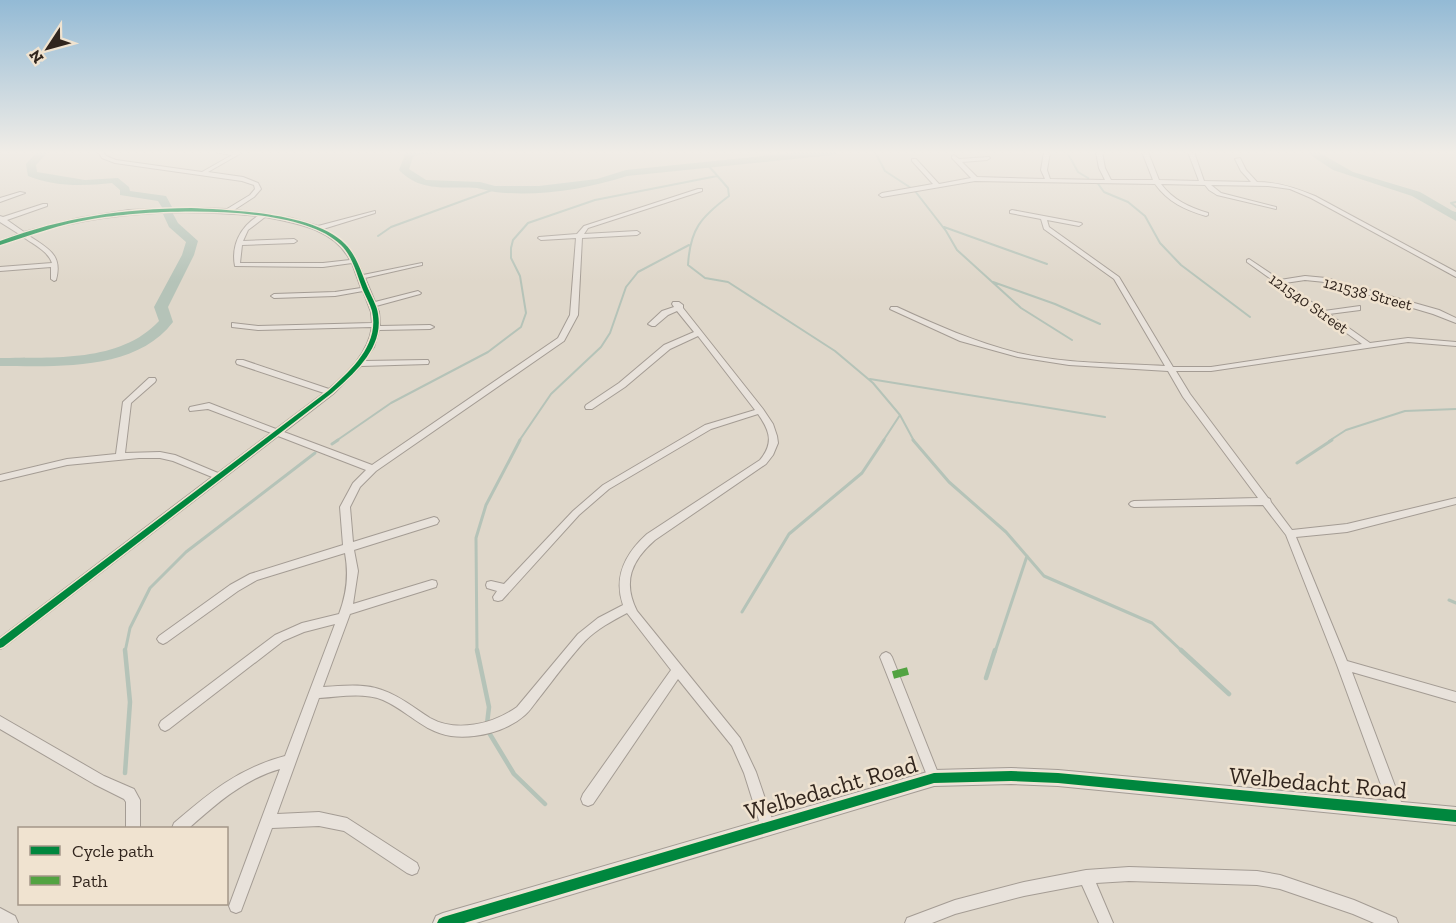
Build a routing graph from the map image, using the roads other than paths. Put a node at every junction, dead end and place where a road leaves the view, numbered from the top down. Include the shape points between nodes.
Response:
1 (15, 195) edge
2 (253, 195) edge
3 (684, 195) edge
4 (1167, 195) edge
5 (1222, 195) edge
6 (1310, 195) edge
7 (0, 200) edge
8 (45, 205) dead end
9 (1274, 208) dead end
10 (227, 212) junction
11 (373, 212) dead end
12 (1012, 212) dead end
13 (264, 214) junction
14 (1206, 214) dead end
15 (1043, 217) junction
16 (1, 219) edge
17 (1079, 224) dead end
18 (319, 228) junction
19 (637, 233) dead end
20 (23, 234) junction
21 (579, 236) junction
22 (541, 238) dead end
23 (294, 242) dead end
24 (0, 243) edge
25 (240, 243) junction
26 (354, 261) junction
27 (1249, 261) dead end
28 (420, 264) dead end
29 (55, 266) junction
30 (0, 269) edge
31 (1456, 275) edge
32 (361, 277) junction
33 (54, 279) dead end
34 (1278, 282) junction
35 (365, 289) junction
36 (418, 293) dead end
37 (274, 296) dead end
38 (372, 305) junction
39 (910, 306) dead end
40 (1357, 308) dead end
41 (1322, 313) junction
42 (1456, 321) edge
43 (651, 324) dead end
44 (236, 325) dead end
45 (376, 326) junction
46 (430, 327) dead end
47 (699, 333) junction
48 (1456, 344) edge
49 (1369, 346) junction
50 (240, 362) dead end
51 (425, 362) dead end
52 (359, 364) junction
53 (1169, 369) junction
54 (152, 380) dead end
55 (330, 392) junction
56 (589, 407) dead end
57 (193, 409) dead end
58 (760, 411) junction
59 (279, 432) junction
60 (120, 456) junction
61 (373, 469) junction
62 (218, 476) junction
63 (0, 478) edge
64 (1267, 501) junction
65 (1456, 501) edge
66 (1134, 504) dead end
67 (434, 520) dead end
68 (1290, 534) junction
69 (350, 547) junction
70 (432, 584) dead end
71 (491, 585) dead end
72 (628, 607) junction
73 (344, 614) junction
74 (163, 639) dead end
75 (0, 644) edge
76 (886, 657) dead end
77 (1343, 665) junction
78 (678, 669) junction
79 (315, 693) junction
80 (1456, 697) edge
81 (0, 722) edge
82 (165, 725) dead end
83 (289, 761) junction
84 (934, 778) junction
85 (588, 799) dead end
86 (1396, 810) junction
87 (1456, 816) edge
88 (268, 821) junction
89 (767, 825) junction
90 (133, 827) edge
91 (180, 827) edge
92 (412, 868) dead end
93 (1086, 877) junction
94 (236, 906) dead end
95 (0, 918) edge
96 (8, 923) edge
97 (443, 923) edge
98 (912, 923) edge
99 (1106, 923) edge
100 (1391, 923) edge

1 - 7 street
2 - 10 street
3 - 21 street via 597,222 585,227
4 - 14 street via 1175,203
5 - 9 street
6 - 31 street
8 - 16 street
10 - 13 street
10 - 20 street via 121,213
11 - 18 street
12 - 15 street
13 - 18 street
13 - 25 street via 243,229
15 - 17 street
15 - 53 street via 1046,228 1117,278
16 - 20 street
18 - 26 street via 339,240
19 - 21 street
20 - 24 street
20 - 29 street via 50,252
21 - 22 street
21 - 61 street via 574,315 561,339
23 - 25 street
25 - 26 street via 240,266
26 - 32 street
27 - 34 street, 121540 Street
28 - 32 street
29 - 30 street
29 - 33 street
32 - 35 street
34 - 41 street, 121540 Street
34 - 42 street, 121538 Street via 1305,278 1334,282
35 - 37 street via 290,298
35 - 38 street
36 - 38 street
38 - 45 street
39 - 53 street via 898,311 963,339 1018,355 1069,363
40 - 41 street
41 - 49 street, 121540 Street
43 - 47 street via 678,306
44 - 45 street
45 - 46 street
45 - 52 street via 369,349
47 - 56 street via 667,346 601,404
47 - 58 street
48 - 49 street via 1417,339
49 - 53 street via 1211,369
50 - 55 street
51 - 52 street
52 - 55 street
53 - 64 street
54 - 60 street via 127,402
55 - 59 street
57 - 59 street via 209,406
58 - 71 street via 708,427 606,487 576,513 501,593
58 - 72 street via 774,434 767,457 637,550 624,578
59 - 61 street
59 - 62 street
60 - 62 street via 166,456
60 - 63 street via 67,462
61 - 69 street via 356,485 345,507
62 - 75 street
64 - 66 street
64 - 68 street
65 - 68 street via 1347,528
67 - 69 street
68 - 77 street
69 - 73 street via 353,578
69 - 74 street via 266,572 214,596
70 - 73 street
72 - 78 street
72 - 79 street via 587,632 521,711 489,727 441,728 370,692
73 - 79 street
73 - 82 street via 279,638
76 - 84 street
77 - 80 street
77 - 86 street
78 - 85 street
78 - 89 street via 742,754
79 - 83 street
81 - 90 street via 129,794
83 - 88 street
83 - 91 street via 237,780
84 - 86 street, Welbedacht Road via 1058,778
84 - 89 street, Welbedacht Road
86 - 87 street, Welbedacht Road
88 - 92 street via 319,819 347,825
88 - 94 street
89 - 97 street, Welbedacht Road
93 - 98 street via 1024,889
93 - 99 street
93 - 100 street via 1129,874 1257,878 1298,887
95 - 96 street

